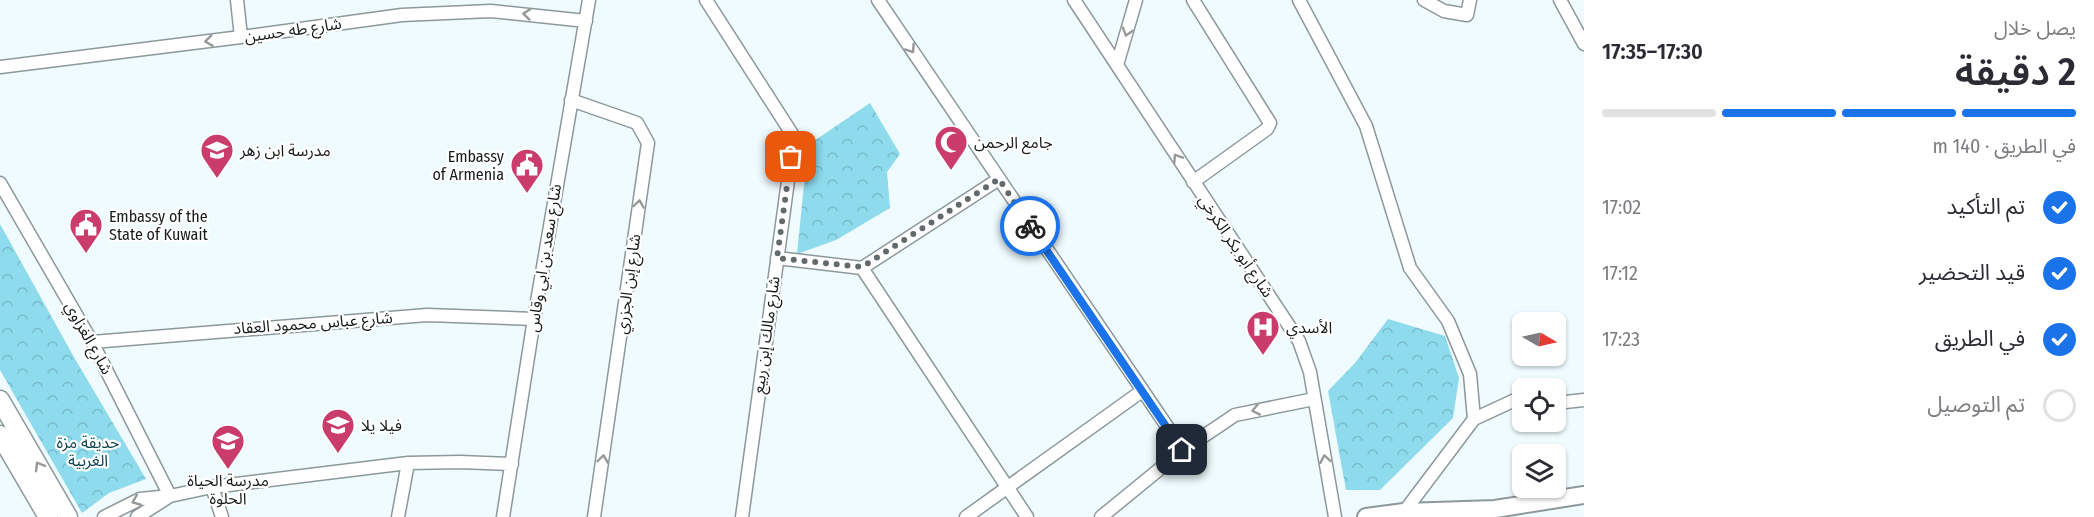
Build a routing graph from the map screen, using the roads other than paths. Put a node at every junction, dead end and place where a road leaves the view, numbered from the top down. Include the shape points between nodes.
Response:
1 (237, 0) edge
2 (590, 0) edge
3 (706, 0) edge
4 (878, 0) edge
5 (1074, 0) edge
6 (1137, 0) edge
7 (1193, 0) edge
8 (1299, 0) edge
9 (1424, 0) edge
10 (1470, 0) edge
11 (1560, 0) edge
12 (586, 21) junction
13 (242, 38) junction
14 (1584, 44) edge
15 (1117, 65) junction
16 (0, 67) edge
17 (571, 100) junction
18 (999, 179) junction
19 (1193, 182) junction
20 (0, 183) edge
21 (777, 258) junction
22 (862, 267) junction
23 (534, 319) junction
24 (92, 342) junction
25 (1142, 390) junction
26 (1314, 399) junction
27 (0, 400) edge
28 (1584, 400) edge
29 (1512, 401) edge
30 (1566, 402) edge
31 (1474, 419) junction
32 (0, 435) edge
33 (1182, 450) junction
34 (408, 463) junction
35 (512, 464) junction
36 (212, 487) junction
37 (1009, 488) junction
38 (1584, 495) edge
39 (170, 496) junction
40 (1404, 512) junction
41 (48, 517) edge
42 (68, 517) edge
43 (104, 517) edge
44 (137, 517) edge
45 (222, 517) edge
46 (398, 517) edge
47 (503, 517) edge
48 (594, 517) edge
49 (742, 517) edge
50 (966, 517) edge
51 (1027, 517) edge
52 (1101, 517) edge
53 (1335, 517) edge
54 (1366, 517) edge

1 - 13 street
2 - 12 street, شارع سعد بن ابي وقاس
3 - 21 street, شارع مالك إبن ربيع via 794,136
4 -> 18 street
5 - 15 street, شارع أبو بكر الكرخي
6 -> 15 street
7 - 19 street via 1270,123
8 - 31 street via 1366,126 1410,268 1448,321 1470,374
9 - 10 street via 1444,11 1467,15
11 - 14 street
12 -> 13 street, شارع طه حسين via 491,10 402,15
12 - 17 street, شارع سعد بن ابي وقاس
13 -> 16 street, شارع طه حسين
19 -> 15 street, شارع أبو بكر الكرخي
17 - 23 street, شارع سعد بن ابي وقاس
48 -> 17 street, شارع إبن الجزري via 648,143 638,123
18 - 22 street
18 - 25 street
19 - 26 street, شارع أبو بكر الكرخي via 1299,341
20 - 24 street, شارع الغزاوي
21 - 22 street
21 - 49 street, شارع مالك إبن ربيع
22 - 37 street
23 - 24 street, شارع عباس محمود العقاد via 427,315
23 - 35 street, شارع سعد بن ابي وقاس
24 - 39 street, شارع الغزاوي
25 - 33 street
25 - 37 street
26 -> 33 street via 1235,415
53 -> 26 street, شارع أبو بكر الكرخي
42 -> 27 main road
28 - 30 street
29 - 31 street
31 - 40 street
32 - 41 main road
33 - 52 street
34 - 35 street
34 - 36 street
34 - 46 street
35 - 47 street, شارع سعد بن ابي وقاس
36 - 39 street
36 - 45 street
37 - 50 street
37 - 51 street
38 - 40 street via 1495,509
39 -> 43 street via 140,499
39 - 44 street
40 - 54 street

